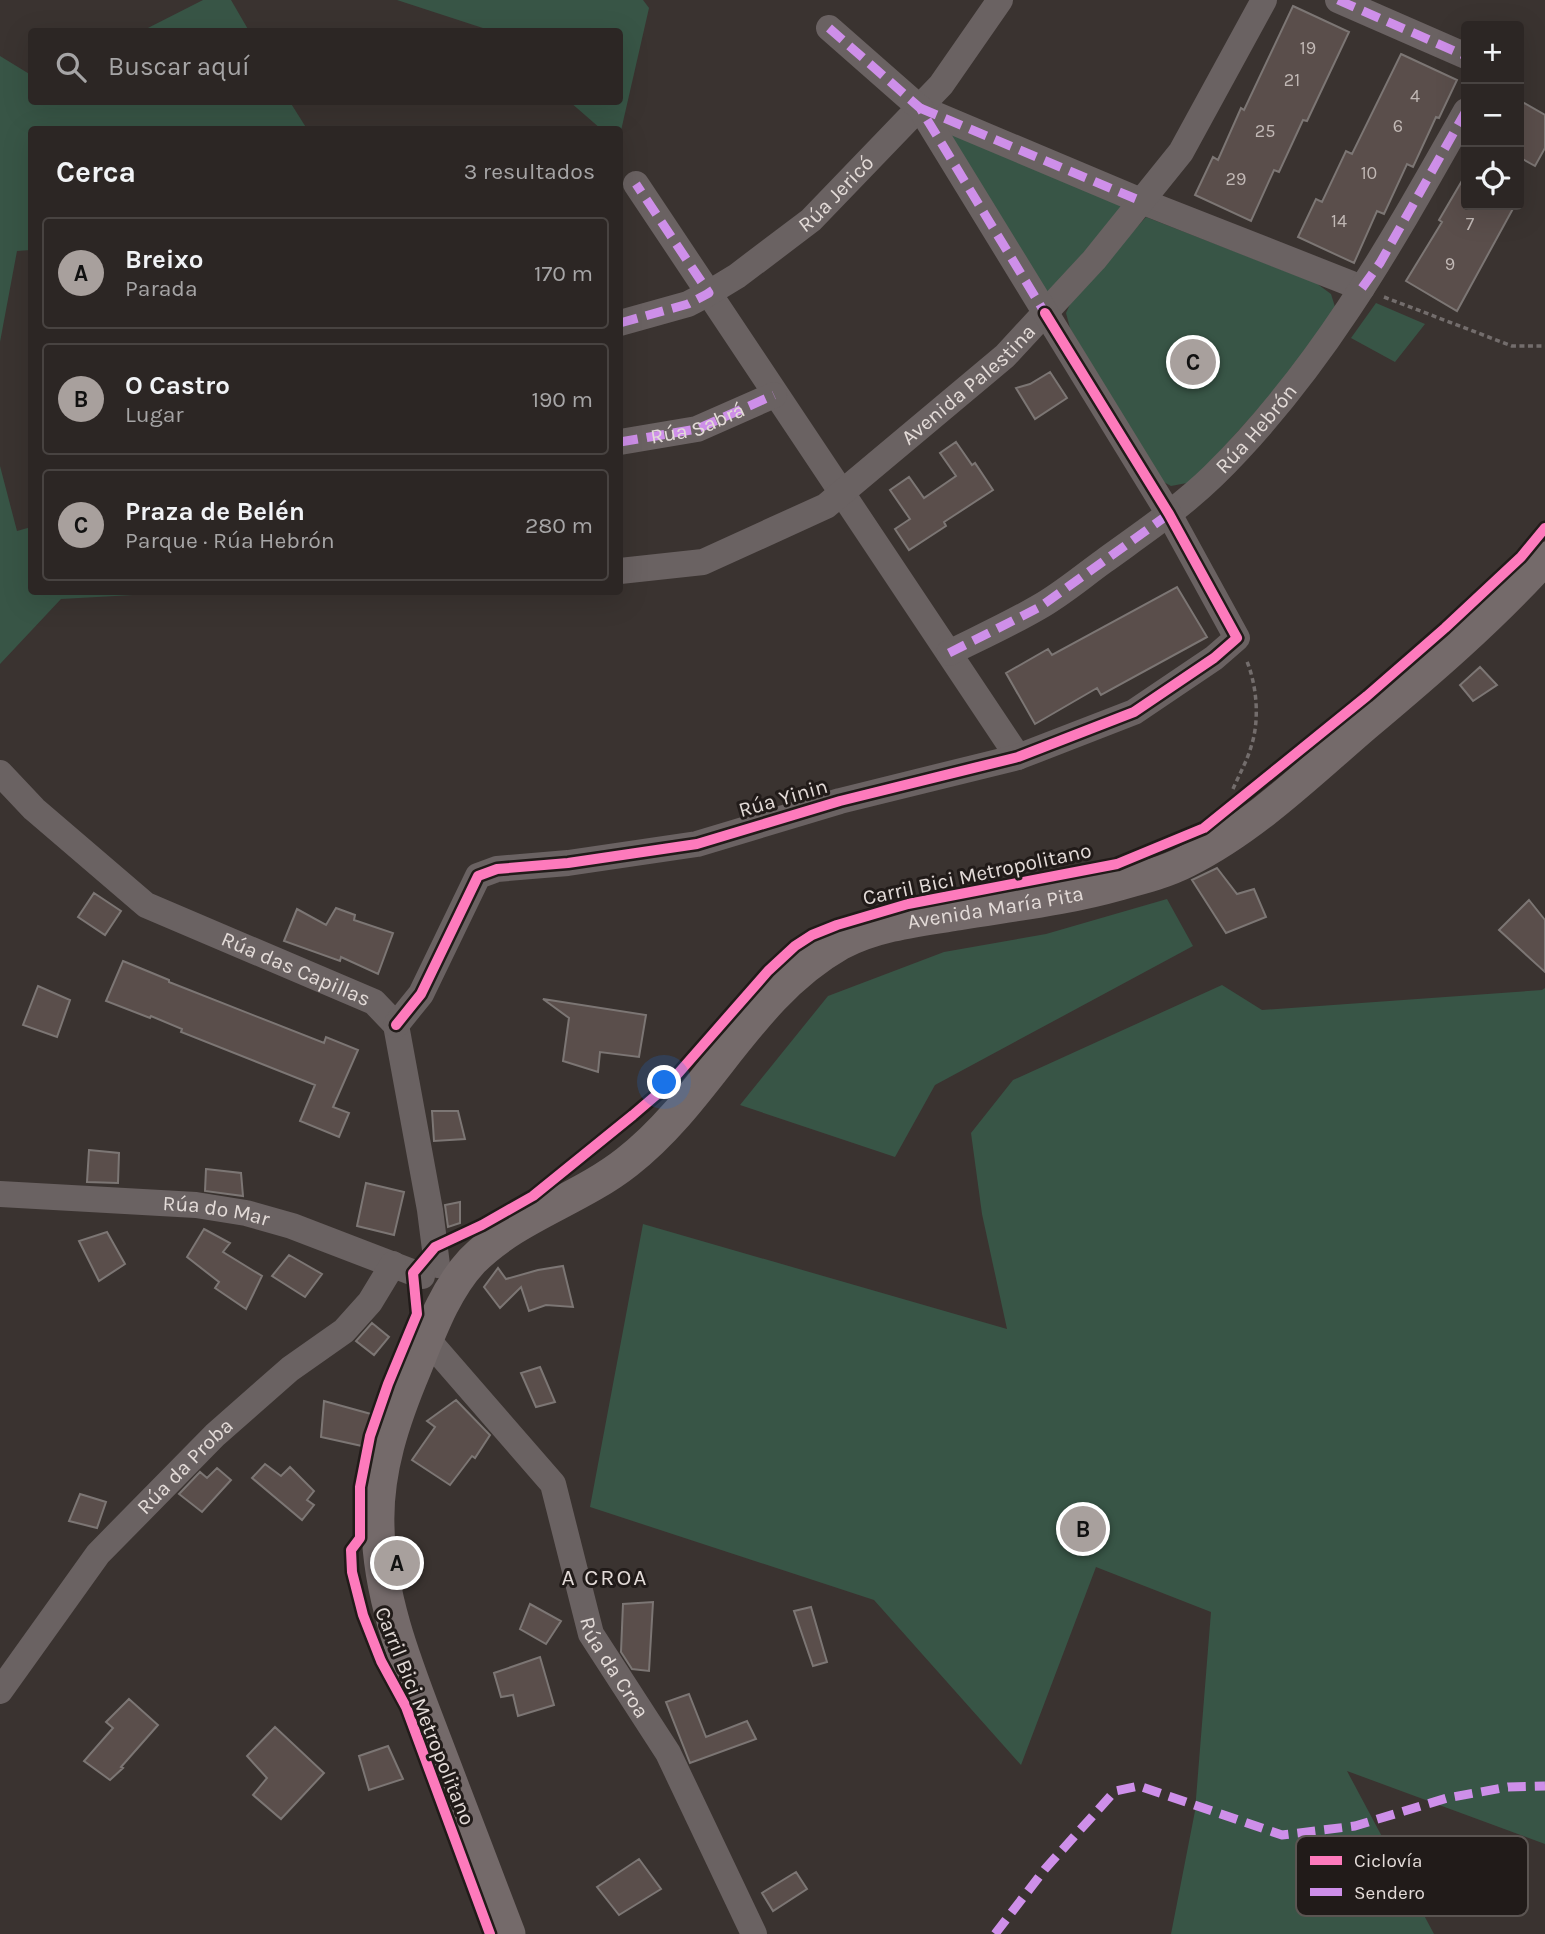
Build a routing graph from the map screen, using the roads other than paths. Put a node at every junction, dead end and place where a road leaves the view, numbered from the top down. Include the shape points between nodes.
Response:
1 (1000, 0) edge
2 (1264, 0) edge
3 (1338, 0) edge
4 (829, 28) dead end
5 (1461, 54) edge
6 (920, 108) junction
7 (1461, 120) edge
8 (636, 184) dead end
9 (1141, 201) junction
10 (1362, 288) junction
11 (709, 293) junction
12 (1045, 313) junction
13 (623, 322) edge
14 (774, 395) junction
15 (623, 441) edge
16 (841, 492) junction
17 (1169, 514) junction
18 (1545, 558) edge
19 (623, 571) edge
20 (949, 653) junction
21 (1018, 757) junction
22 (0, 773) edge
23 (396, 1025) junction
24 (0, 1194) edge
25 (393, 1264) junction
26 (440, 1271) junction
27 (427, 1339) junction
28 (0, 1691) edge
29 (509, 1934) edge
30 (754, 1934) edge

1 - 6 street, Rúa Jericó
2 - 9 street, Avenida Palestina via 1181,152
3 - 5 street
4 - 6 street
6 - 9 street
6 - 11 street, Rúa Jericó via 811,220
6 - 12 street
7 - 10 street, Rúa Hebrón
8 - 11 street
9 - 10 street
9 - 12 street, Avenida Palestina
10 - 17 street, Rúa Hebrón via 1278,406 1212,478
11 - 13 street, Rúa Jericó
11 - 14 street
12 - 16 street, Avenida Palestina via 1004,356
12 - 17 street
14 - 15 street, Rúa Sabrá via 697,429
14 - 16 street
16 - 19 street, Avenida Palestina via 826,506 703,562
16 - 20 street
17 - 20 street, Rúa Hebrón via 1040,607
17 - 21 street, Rúa Yinin via 1237,638 1134,712
18 - 26 main road, Avenida María Pita via 1447,656 1230,836 1185,862 1148,876 1072,895 900,923 844,942 804,968 758,1014 685,1105 623,1166
20 - 21 street
21 - 23 street, Rúa Yinin via 841,801 697,844 496,869 478,876 421,994
22 - 23 street, Rúa das Capillas via 34,809 146,905 374,1002
23 - 26 street
24 - 25 street, Rúa do Mar via 196,1205 246,1213
25 - 26 street, Rúa do Mar
25 - 28 street, Rúa da Proba via 370,1302 344,1331 290,1369 215,1435 98,1553
26 - 27 main road, Avenida María Pita via 442,1307
27 - 29 main road, Avenida María Pita via 385,1449 377,1524 381,1572 419,1699
27 - 30 street, Rúa da Croa via 553,1484 591,1634 668,1753

